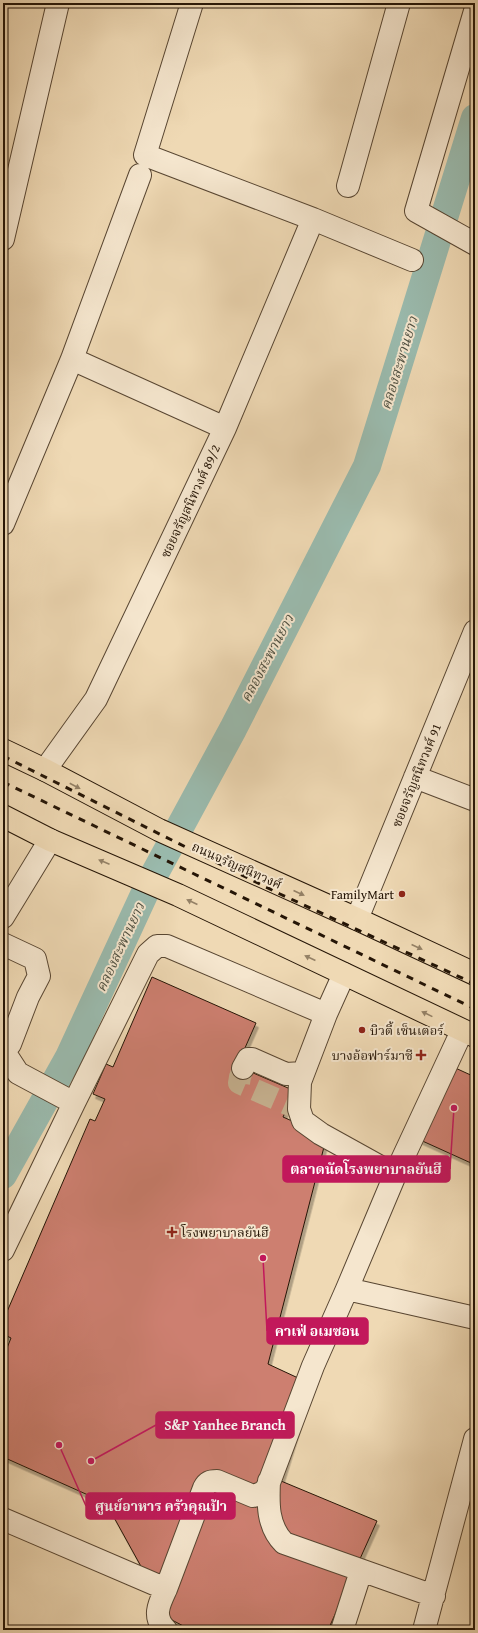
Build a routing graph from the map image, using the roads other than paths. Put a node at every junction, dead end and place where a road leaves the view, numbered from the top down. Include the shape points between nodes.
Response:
1 (58, 3) edge
2 (192, 3) edge
3 (399, 3) edge
4 (475, 11) edge
5 (140, 175) dead end
6 (348, 186) dead end
7 (313, 219) junction
8 (3, 239) edge
9 (475, 244) edge
10 (412, 260) dead end
11 (72, 359) junction
12 (224, 428) junction
13 (3, 524) edge
14 (475, 631) edge
15 (3, 750) edge
16 (45, 770) junction
17 (415, 777) junction
18 (475, 800) edge
19 (3, 816) edge
20 (50, 840) junction
21 (3, 917) edge
22 (357, 919) junction
23 (3, 944) edge
24 (344, 974) junction
25 (475, 974) edge
26 (326, 1014) junction
27 (469, 1034) edge
28 (3, 1046) edge
29 (3, 1050) edge
30 (244, 1068) dead end
31 (303, 1073) junction
32 (60, 1096) junction
33 (395, 1175) junction
34 (3, 1250) edge
35 (347, 1289) junction
36 (475, 1318) edge
37 (475, 1439) edge
38 (270, 1481) junction
39 (3, 1518) edge
40 (361, 1571) junction
41 (434, 1596) junction
42 (162, 1597) junction
43 (166, 1630) edge
44 (342, 1630) edge
45 (424, 1630) edge

1 - 8 street
2 - 7 street via 145,155
3 - 6 street
4 - 9 street via 416,212
5 - 11 street
7 - 10 street
7 - 12 street, ซอยจรัญสนิทวงศ์ 89/2
11 - 12 street
11 - 13 street
12 - 16 street, ซอยจรัญสนิทวงศ์ 89/2 via 96,698
14 - 17 street, ซอยจรัญสนิทวงศ์ 91
15 - 16 main road, ถนนจรัญสนิทวงศ์
16 -> 22 main road, ถนนจรัญสนิทวงศ์ via 186,843
17 - 18 street
17 - 22 street, ซอยจรัญสนิทวงศ์ 91
19 - 20 main road
20 - 21 street
24 -> 20 main road via 140,878
22 -> 25 main road, ถนนจรัญสนิทวงศ์
23 - 28 street via 35,959 39,976 10,1044
24 - 26 street
27 -> 24 main road
26 - 31 street
26 - 32 street via 168,946 157,946 148,954
27 - 33 street
29 - 32 street via 18,1073
30 - 31 street via 250,1059 286,1074
31 - 33 street via 299,1109 303,1121 321,1134
32 - 34 street
33 - 35 street
35 - 36 street
35 - 38 street via 313,1366
37 - 41 street
38 - 40 street via 270,1514 275,1532 284,1543
38 - 42 street via 267,1488 253,1496 217,1481 206,1483
39 - 42 street
40 - 41 street
40 - 44 street
41 - 45 street
42 - 43 street via 158,1615 159,1622

